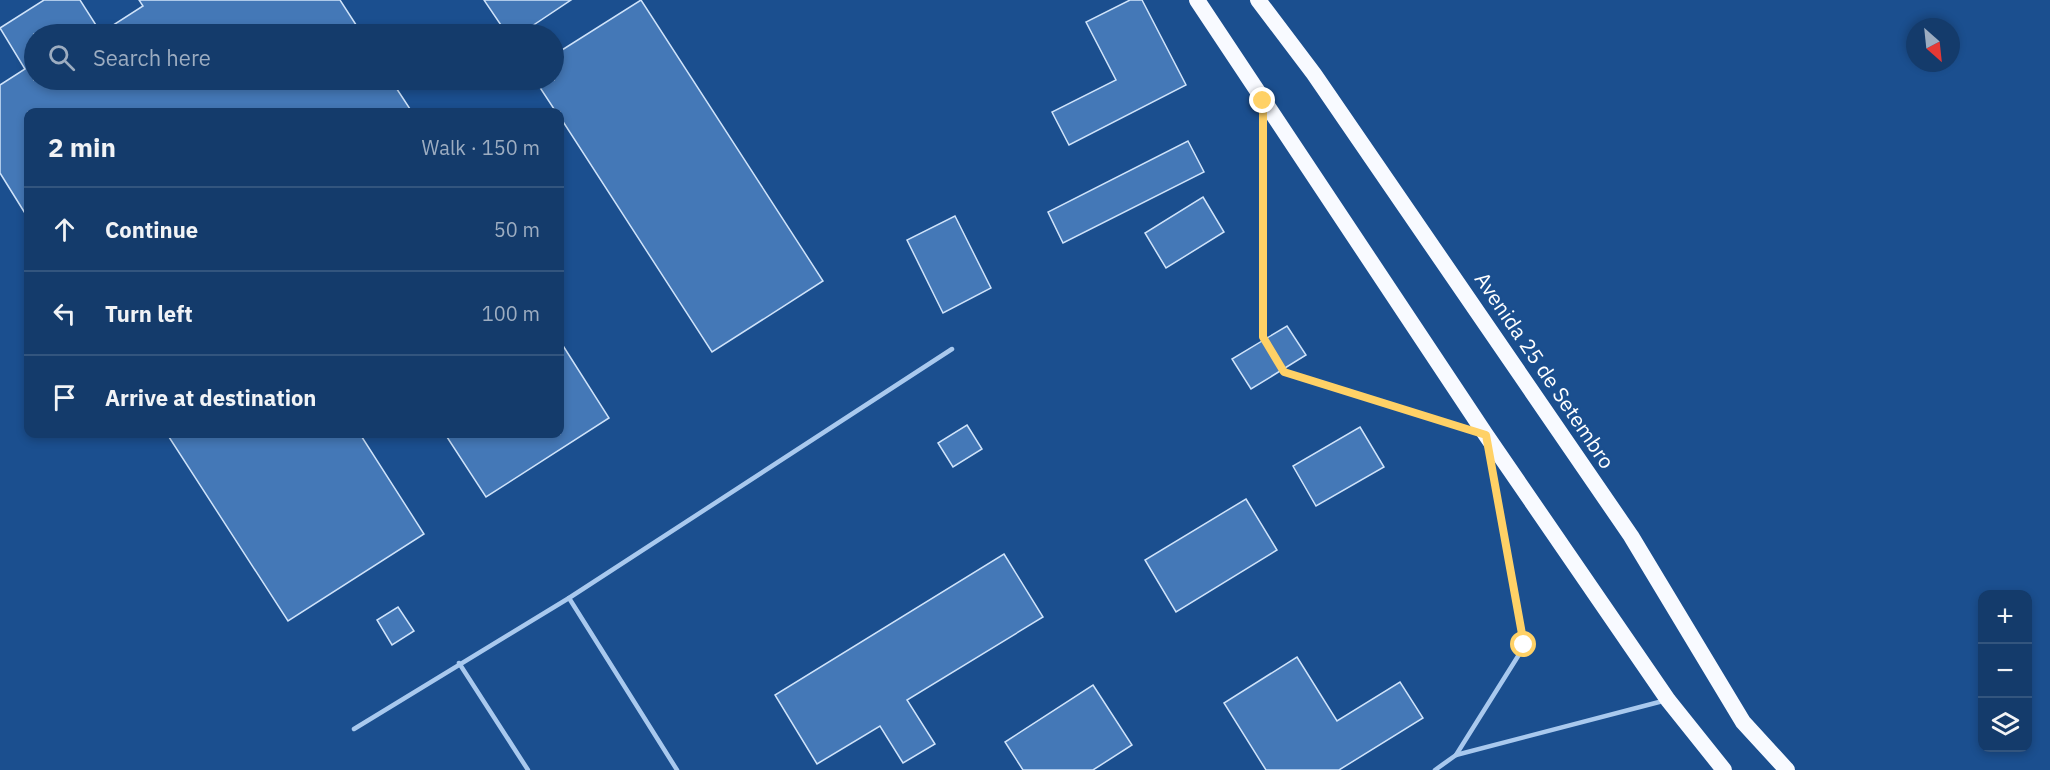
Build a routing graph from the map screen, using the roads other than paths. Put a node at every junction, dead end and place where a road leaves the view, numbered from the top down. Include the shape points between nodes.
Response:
1 (1197, 0) edge
2 (1258, 0) edge
3 (1263, 101) junction
4 (952, 349) dead end
5 (1486, 435) junction
6 (569, 597) junction
7 (459, 663) junction
8 (1668, 700) junction
9 (354, 729) dead end
10 (1456, 755) junction
11 (528, 770) edge
12 (677, 770) edge
13 (1435, 770) edge
14 (1724, 770) edge
15 (1787, 770) edge

1 - 3 highway
2 - 15 highway, Avenida 25 de Setembro via 1314,74 1631,536 1743,722
3 - 5 highway
3 - 5 lane via 1263,337 1284,372
4 - 6 lane
5 - 8 highway
5 - 10 lane via 1524,645
6 - 7 lane
6 - 12 lane
7 - 9 lane
7 - 11 lane
8 - 10 lane
8 - 14 highway
10 - 13 lane

